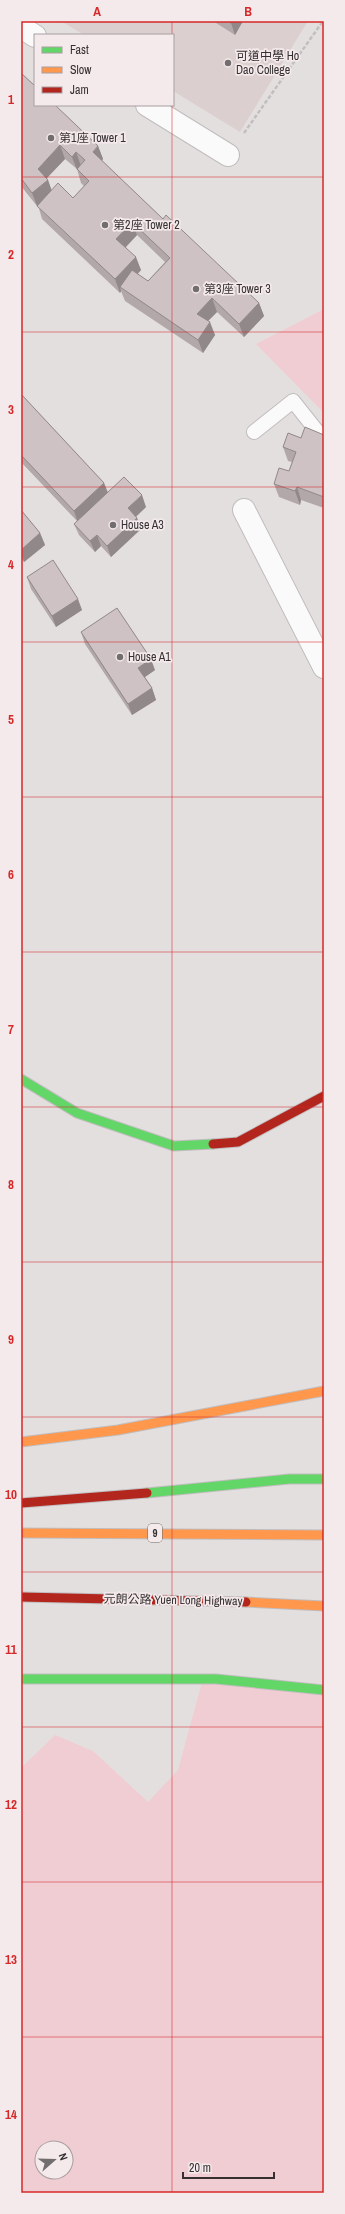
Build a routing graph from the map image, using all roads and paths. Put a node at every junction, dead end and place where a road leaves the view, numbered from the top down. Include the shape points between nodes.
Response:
1 (323, 21) edge
2 (21, 27) edge
3 (34, 35) edge
4 (149, 106) edge
5 (228, 155) joint
6 (254, 432) dead end
7 (324, 440) edge
8 (244, 510) dead end
9 (324, 667) edge
10 (21, 1079) edge
11 (324, 1096) edge
12 (324, 1391) edge
13 (21, 1442) edge
14 (324, 1479) edge
15 (21, 1503) edge
16 (21, 1533) edge
17 (324, 1535) edge
18 (21, 1597) edge
19 (324, 1606) edge
20 (21, 1679) edge
21 (324, 1690) edge

1 - 5 path
2 - 3 street
4 - 5 street
6 - 7 lane via 293,401
8 - 9 street
10 - 11 main road via 77,1113 174,1146 238,1142
12 - 13 main road via 118,1430
14 - 15 main road via 289,1479
16 - 17 main road, 9
18 - 19 main road, 元朗公路 Yuen Long Highway via 192,1600
20 - 21 main road via 216,1679

